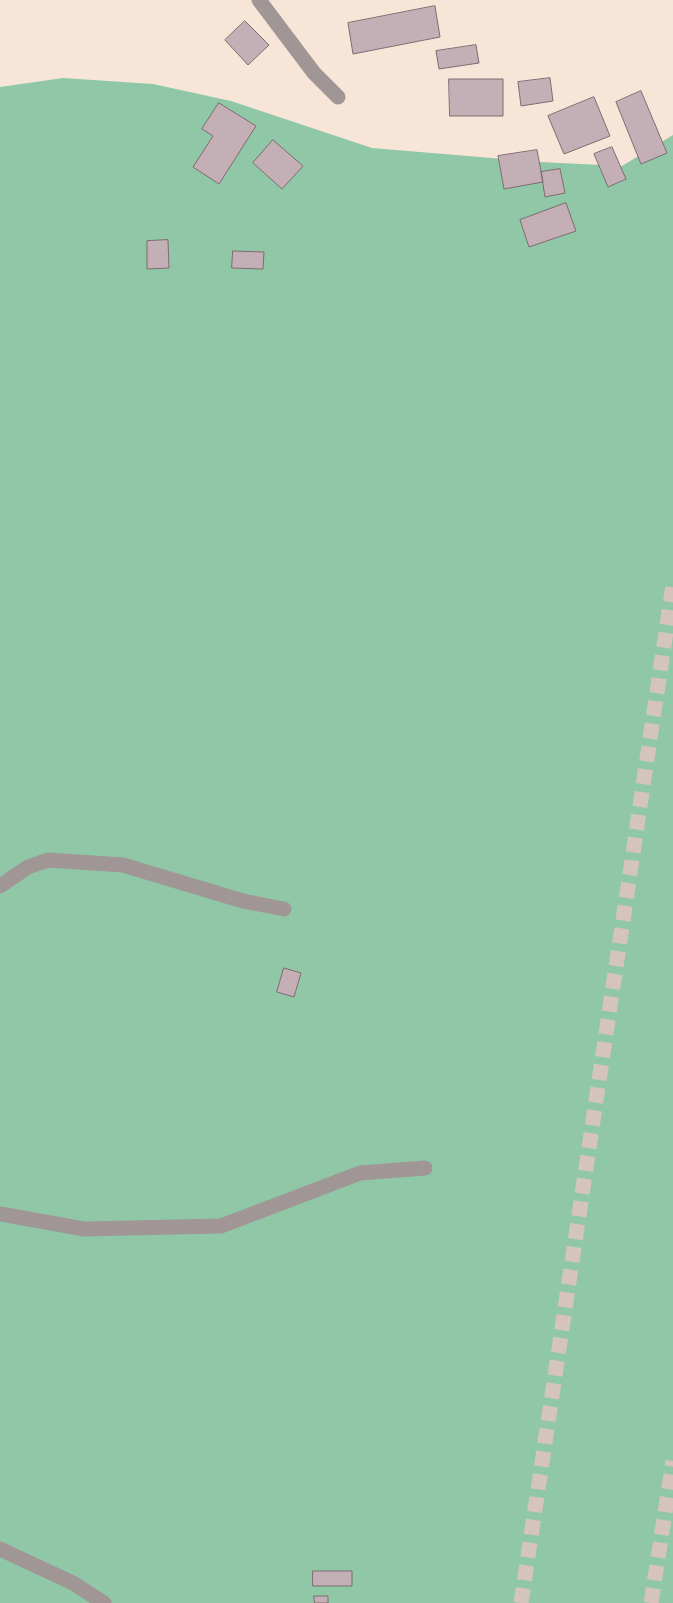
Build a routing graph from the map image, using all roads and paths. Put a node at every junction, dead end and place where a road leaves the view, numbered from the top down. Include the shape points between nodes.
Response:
1 (259, 0) edge
2 (338, 97) dead end
3 (0, 886) edge
4 (284, 909) dead end
5 (425, 1168) dead end
6 (0, 1214) edge
7 (0, 1549) edge
8 (104, 1603) edge

1 - 2 street via 314,74
3 - 4 street via 28,867 48,860 123,865 243,901
5 - 6 street via 360,1173 221,1226 84,1229
7 - 8 street via 73,1583

